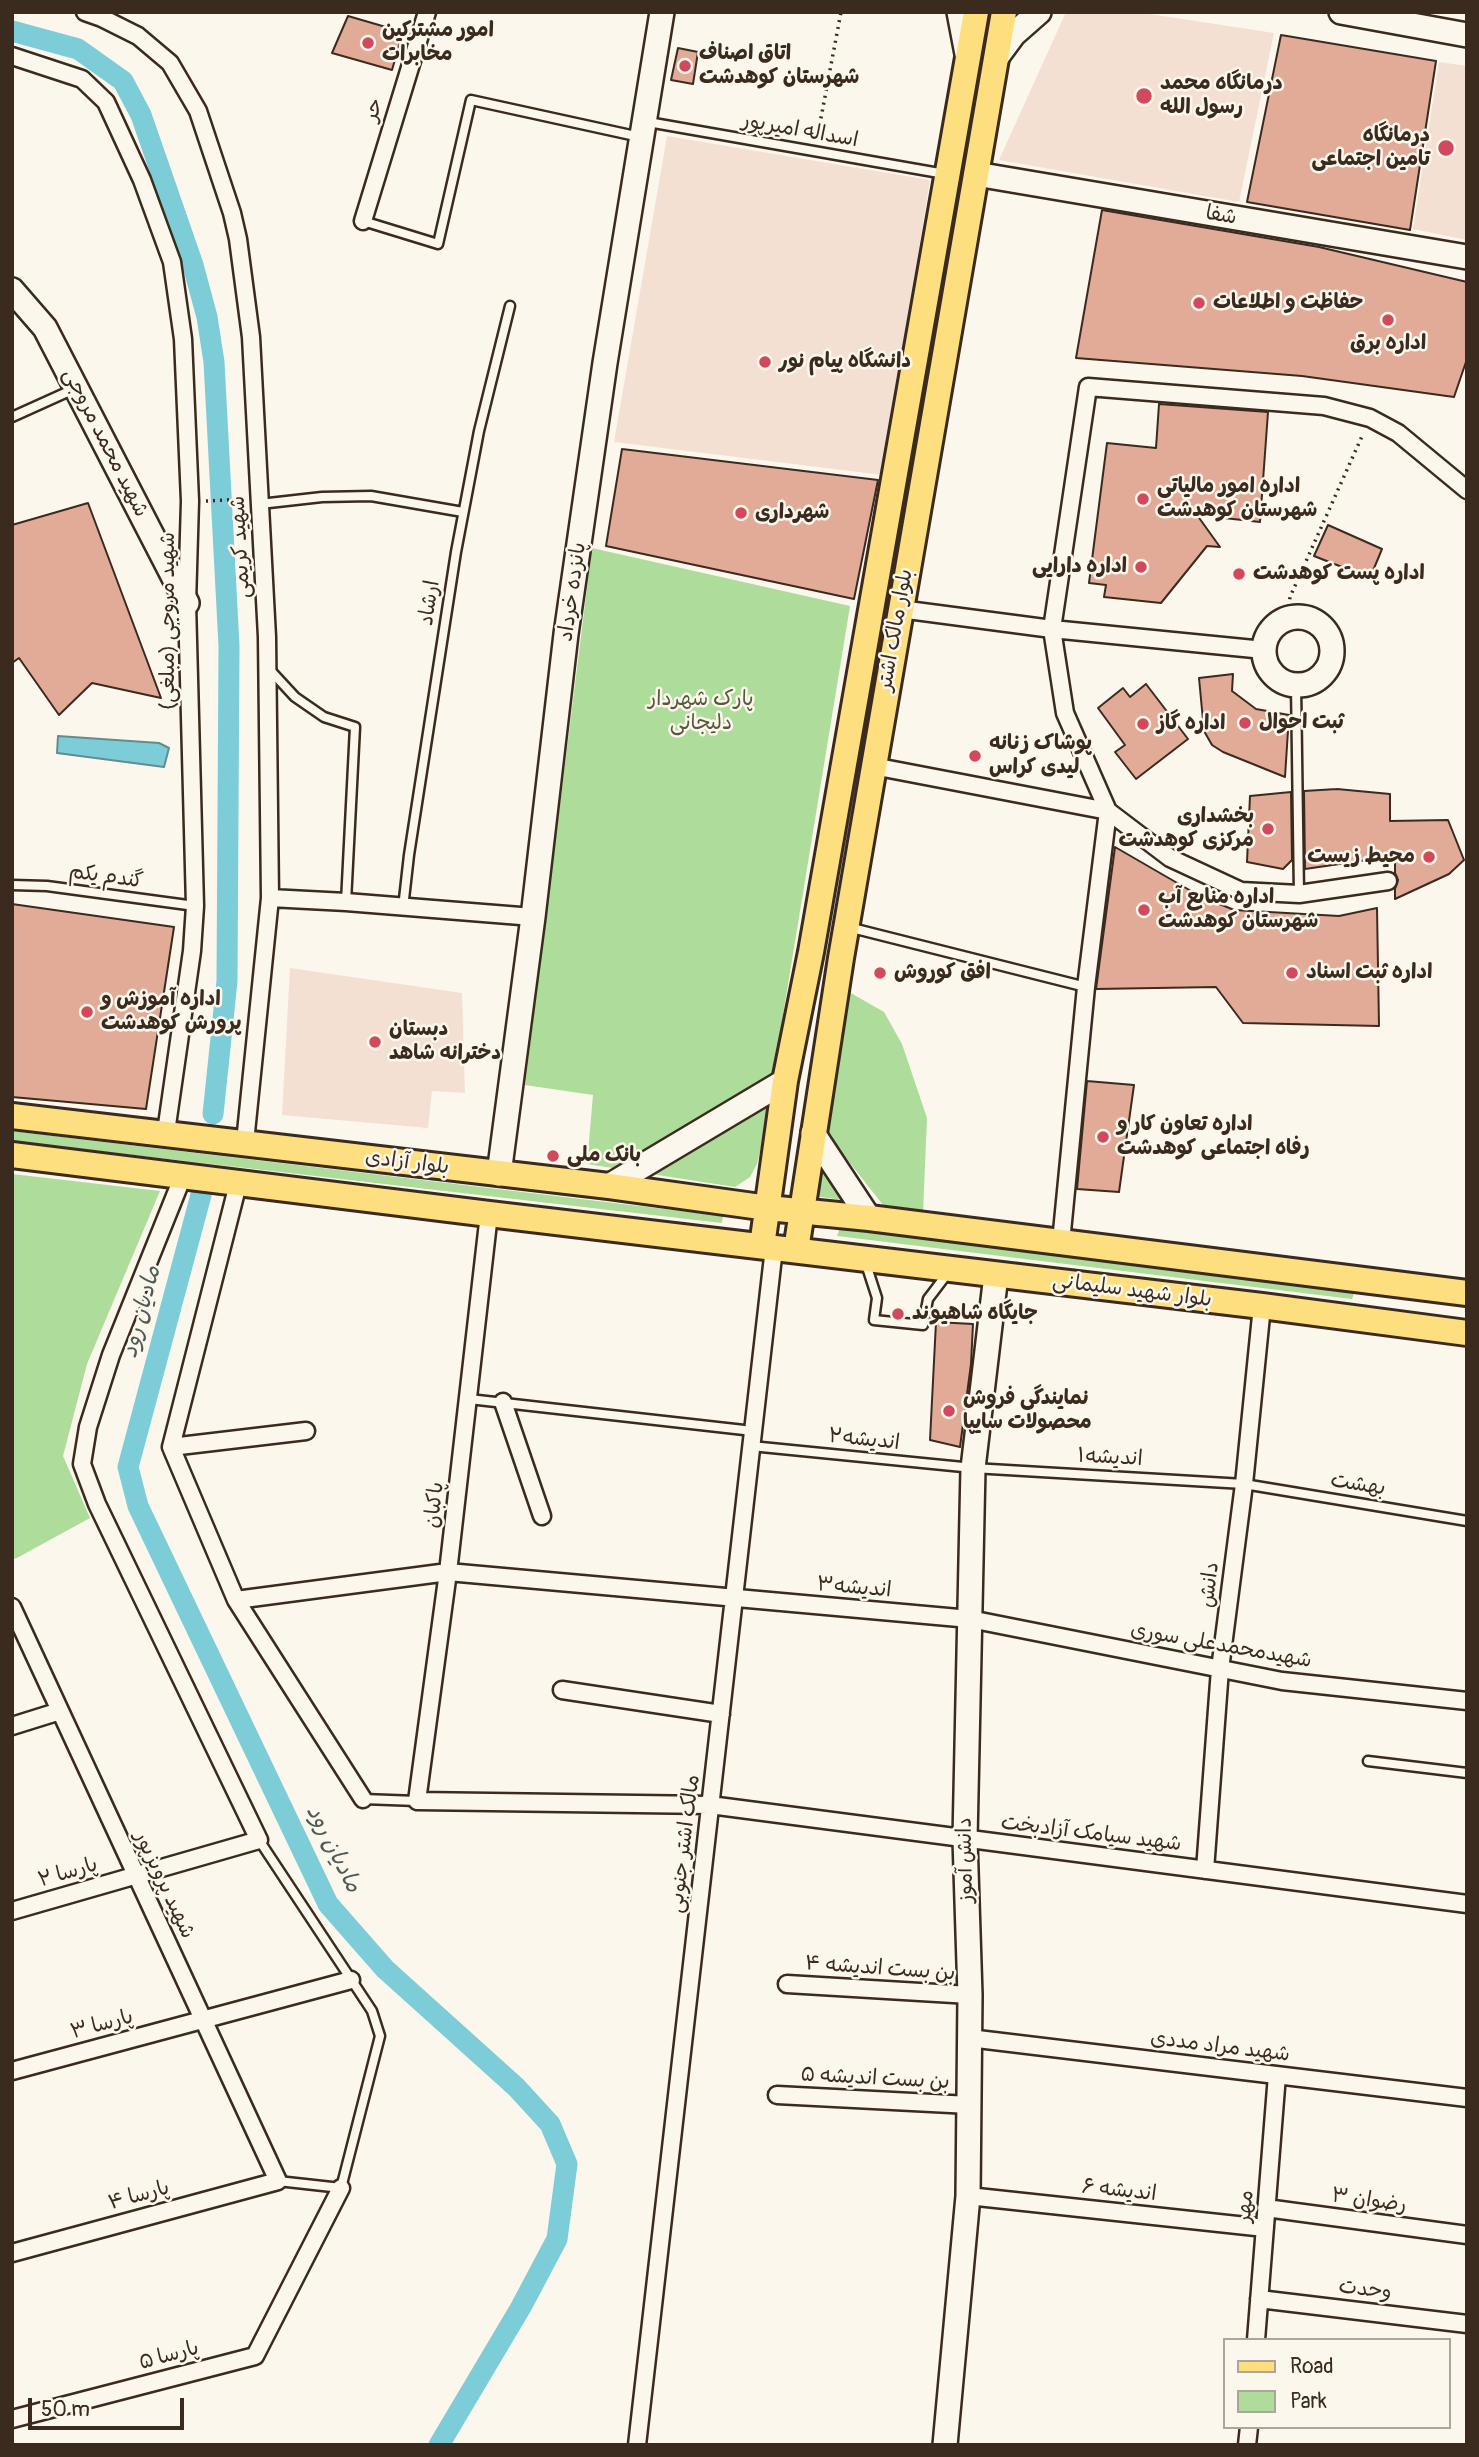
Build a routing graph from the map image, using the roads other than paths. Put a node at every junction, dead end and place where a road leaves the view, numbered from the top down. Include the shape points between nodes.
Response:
1 (85, 12) edge
2 (427, 12) edge
3 (662, 12) edge
4 (959, 12) edge
5 (976, 12) edge
6 (1004, 12) edge
7 (1039, 12) edge
8 (1341, 12) edge
9 (1467, 35) edge
10 (12, 56) edge
11 (997, 57) junction
12 (968, 59) junction
13 (961, 102) junction
14 (988, 106) junction
15 (643, 129) junction
16 (976, 174) junction
17 (948, 175) junction
18 (363, 221) joint
19 (1467, 257) edge
20 (12, 290) edge
21 (510, 306) dead end
22 (76, 388) junction
23 (12, 417) edge
24 (1467, 490) edge
25 (260, 501) junction
26 (463, 512) junction
27 (187, 603) junction
28 (900, 609) junction
29 (1052, 629) junction
30 (1264, 650) junction
31 (267, 667) junction
32 (1296, 685) junction
33 (873, 766) junction
34 (1108, 811) junction
35 (1388, 881) dead end
36 (12, 885) edge
37 (1299, 894) junction
38 (270, 898) junction
39 (346, 902) junction
40 (195, 906) junction
41 (403, 908) junction
42 (533, 918) junction
43 (846, 926) junction
44 (811, 952) junction
45 (841, 958) junction
46 (1086, 987) junction
47 (785, 1081) junction
48 (12, 1116) edge
49 (166, 1132) junction
50 (813, 1133) junction
51 (245, 1142) junction
52 (12, 1155) edge
53 (499, 1174) junction
54 (183, 1176) junction
55 (238, 1184) junction
56 (609, 1186) junction
57 (768, 1208) junction
58 (801, 1212) junction
59 (489, 1214) junction
60 (869, 1218) junction
61 (1061, 1242) junction
62 (777, 1248) junction
63 (864, 1258) junction
64 (951, 1269) junction
65 (996, 1275) junction
66 (1377, 1280) junction
67 (1467, 1293) edge
68 (1262, 1306) junction
69 (1371, 1321) junction
70 (1467, 1333) edge
71 (469, 1399) junction
72 (503, 1402) junction
73 (306, 1431) dead end
74 (752, 1438) junction
75 (171, 1447) junction
76 (973, 1468) junction
77 (1244, 1484) junction
78 (542, 1516) dead end
79 (1467, 1521) edge
80 (448, 1572) junction
81 (734, 1598) junction
82 (236, 1600) junction
83 (12, 1607) edge
84 (971, 1619) junction
85 (1220, 1668) junction
86 (562, 1690) dead end
87 (1467, 1701) edge
88 (60, 1711) junction
89 (721, 1714) junction
90 (12, 1726) edge
91 (1368, 1761) dead end
92 (1467, 1773) edge
93 (363, 1799) joint
94 (417, 1801) junction
95 (710, 1805) junction
96 (965, 1839) junction
97 (259, 1840) junction
98 (1205, 1870) junction
99 (136, 1875) junction
100 (1467, 1904) edge
101 (12, 1911) edge
102 (351, 1980) junction
103 (787, 1984) dead end
104 (970, 1996) junction
105 (203, 2020) junction
106 (969, 2038) junction
107 (12, 2071) edge
108 (1277, 2075) junction
109 (777, 2095) dead end
110 (1467, 2098) edge
111 (970, 2105) junction
112 (278, 2181) junction
113 (341, 2188) junction
114 (968, 2196) junction
115 (1266, 2208) junction
116 (1265, 2228) junction
117 (1467, 2235) edge
118 (12, 2253) edge
119 (1259, 2299) junction
120 (1467, 2324) edge
121 (1256, 2338) edge
122 (12, 2419) edge
123 (637, 2445) edge
124 (945, 2445) edge

1 - 25 street, شهید کریمی via 138,36 170,63 198,111 238,239 251,337
2 - 18 street, حر
3 - 15 street, پانزده خرداد
4 - 12 street
5 - 12 main road, بلوار مالک اشتر
6 - 11 main road, بلوار مالک اشتر
7 - 11 street
8 - 9 street
10 - 27 street, شهید مروجی (مبلغی) via 82,79 106,102 142,180 172,262 183,338 190,501
11 - 14 main road, بلوار مالک اشتر
12 - 13 main road, بلوار مالک اشتر
13 - 14 main road via 969,91 976,90 986,97
13 - 17 main road, بلوار مالک اشتر
14 - 16 main road, بلوار مالک اشتر
15 - 17 lane, اسداله امیرپور
15 - 18 lane, اسداله امیرپور via 471,100 438,244
15 - 42 street, پانزده خرداد via 568,621
16 - 19 street, شفا
16 - 28 main road, بلوار مالک اشتر
17 - 44 main road, بلوار مالک اشتر
20 - 22 street, شهید محمد مروجی via 45,328
21 - 26 lane, ارشاد
22 - 23 lane
22 - 27 street, شهید محمد مروجی
24 - 29 street via 1398,433 1370,418 1324,406 1088,387
25 - 26 lane via 371,496
25 - 31 street, شهید کریمی
26 - 41 lane, ارشاد
27 - 40 street, شهید مروجی (مبلغی)
28 - 29 street
28 - 33 main road, بلوار مالک اشتر
29 - 30 street
29 - 34 street via 1065,712
30 - 32 street via 1269,670
30 - 32 street via 1270,631 1287,620 1308,619 1325,632 1330,641 1330,663 1307,684
31 - 38 street, شهید کریمی
31 - 39 lane via 295,697 324,717 355,727
32 - 37 lane
33 - 34 street
33 - 43 main road, بلوار مالک اشتر
34 - 37 street via 1170,858 1210,878 1241,891
34 - 46 street
35 - 37 street
36 - 40 lane, گندم یکم
38 - 39 street
38 - 51 street, شهید کریمی
39 - 41 street
40 - 49 street, شهید مروجی (مبلغی)
41 - 42 street
42 - 53 street, پانزده خرداد
43 - 45 main road, بلوار مالک اشتر
43 - 46 lane
44 - 45 main road
44 - 47 main road, بلوار مالک اشتر
45 - 50 main road, بلوار مالک اشتر
46 - 61 street
47 - 56 street
47 - 57 main road, بلوار مالک اشتر
48 - 49 main road, بلوار آزادی
49 - 51 main road, بلوار آزادی
50 - 58 main road, بلوار مالک اشتر
50 - 60 street
51 - 53 main road, بلوار آزادی
52 - 54 main road, بلوار آزادی
53 - 56 main road, بلوار آزادی
54 - 55 main road, بلوار آزادی
54 - 97 street via 111,1355 88,1427 82,1464
55 - 59 main road, بلوار آزادی
55 - 75 street
56 - 57 main road, بلوار آزادی
57 - 58 main road, بلوار آزادی
57 - 62 main road, بلوار مالک اشتر
58 - 60 main road, بلوار شهید سلیمانی
58 - 62 main road, بلوار مالک اشتر
59 - 62 main road, بلوار آزادی
59 - 71 street, پاکبان
60 - 61 main road, بلوار شهید سلیمانی
61 - 66 main road, بلوار شهید سلیمانی
62 - 63 main road, بلوار شهید سلیمانی
62 - 74 street, مالک اشتر جنوبی
63 - 64 main road, بلوار شهید سلیمانی
63 - 64 lane via 877,1298 874,1320 923,1325 928,1299
64 - 65 main road, بلوار شهید سلیمانی
65 - 68 main road, بلوار شهید سلیمانی
65 - 76 street, دانش آموز
66 - 67 main road, بلوار شهید سلیمانی
66 - 69 main road
68 - 69 main road, بلوار شهید سلیمانی
68 - 77 street, دانش
69 - 70 main road, بلوار شهید سلیمانی
71 - 72 lane, اندیشه۲
71 - 80 street, پاکبان
72 - 74 lane, اندیشه۲
72 - 78 street
73 - 75 street
74 - 76 lane, اندیشه۲
74 - 81 street, مالک اشتر جنوبی
75 - 82 street
76 - 77 lane, اندیشه۱
76 - 84 street, دانش آموز
77 - 79 lane, بهشت
77 - 85 street, دانش
80 - 81 street, اندیشه۳
80 - 82 street, اندیشه۳
80 - 94 street, پاکبان
81 - 84 street, اندیشه۳
81 - 89 street, مالک اشتر جنوبی
82 - 93 street
83 - 88 street, شهید پرویزپور
84 - 85 street, شهیدمحمدعلی سوری
84 - 96 street, دانش آموز
85 - 87 street, شهیدمحمدعلی سوری via 1282,1681
85 - 98 street, دانش
86 - 89 street
88 - 90 street
88 - 99 street, شهید پرویزپور
89 - 95 street, مالک اشتر جنوبی
91 - 92 lane
93 - 94 lane
94 - 95 street, شهید سیامک آزادبخت
95 - 96 street, شهید سیامک آزادبخت
95 - 123 street, مالک اشتر جنوبی
96 - 98 street, شهید سیامک آزادبخت
96 - 104 street, دانش آموز
97 - 99 street, پارسا ۲
97 - 102 lane
98 - 100 street, شهید سیامک آزادبخت
99 - 101 street, پارسا ۲
99 - 105 street, شهید پرویزپور
102 - 105 street, پارسا ۳
102 - 113 lane via 372,2011 380,2036
103 - 104 street, بن بست اندیشه ۴
104 - 106 street, دانش آموز
105 - 107 street, پارسا ۳
105 - 112 street, شهید پرویزپور
106 - 108 street, شهید مراد مددی
106 - 111 street, دانش آموز
108 - 110 street, شهید مراد مددی
108 - 115 street, مهر
109 - 111 street, بن بست اندیشه ۵
111 - 114 street, دانش آموز
112 - 113 lane
112 - 118 street, پارسا ۴
113 - 122 street, پارسا ۵ via 255,2356
114 - 116 street, اندیشه ۶
114 - 124 street, دانش آموز
115 - 116 street, مهر
115 - 117 street, رضوان ۳
116 - 119 street, مهر
119 - 120 street, وحدت
119 - 121 street, مهر

